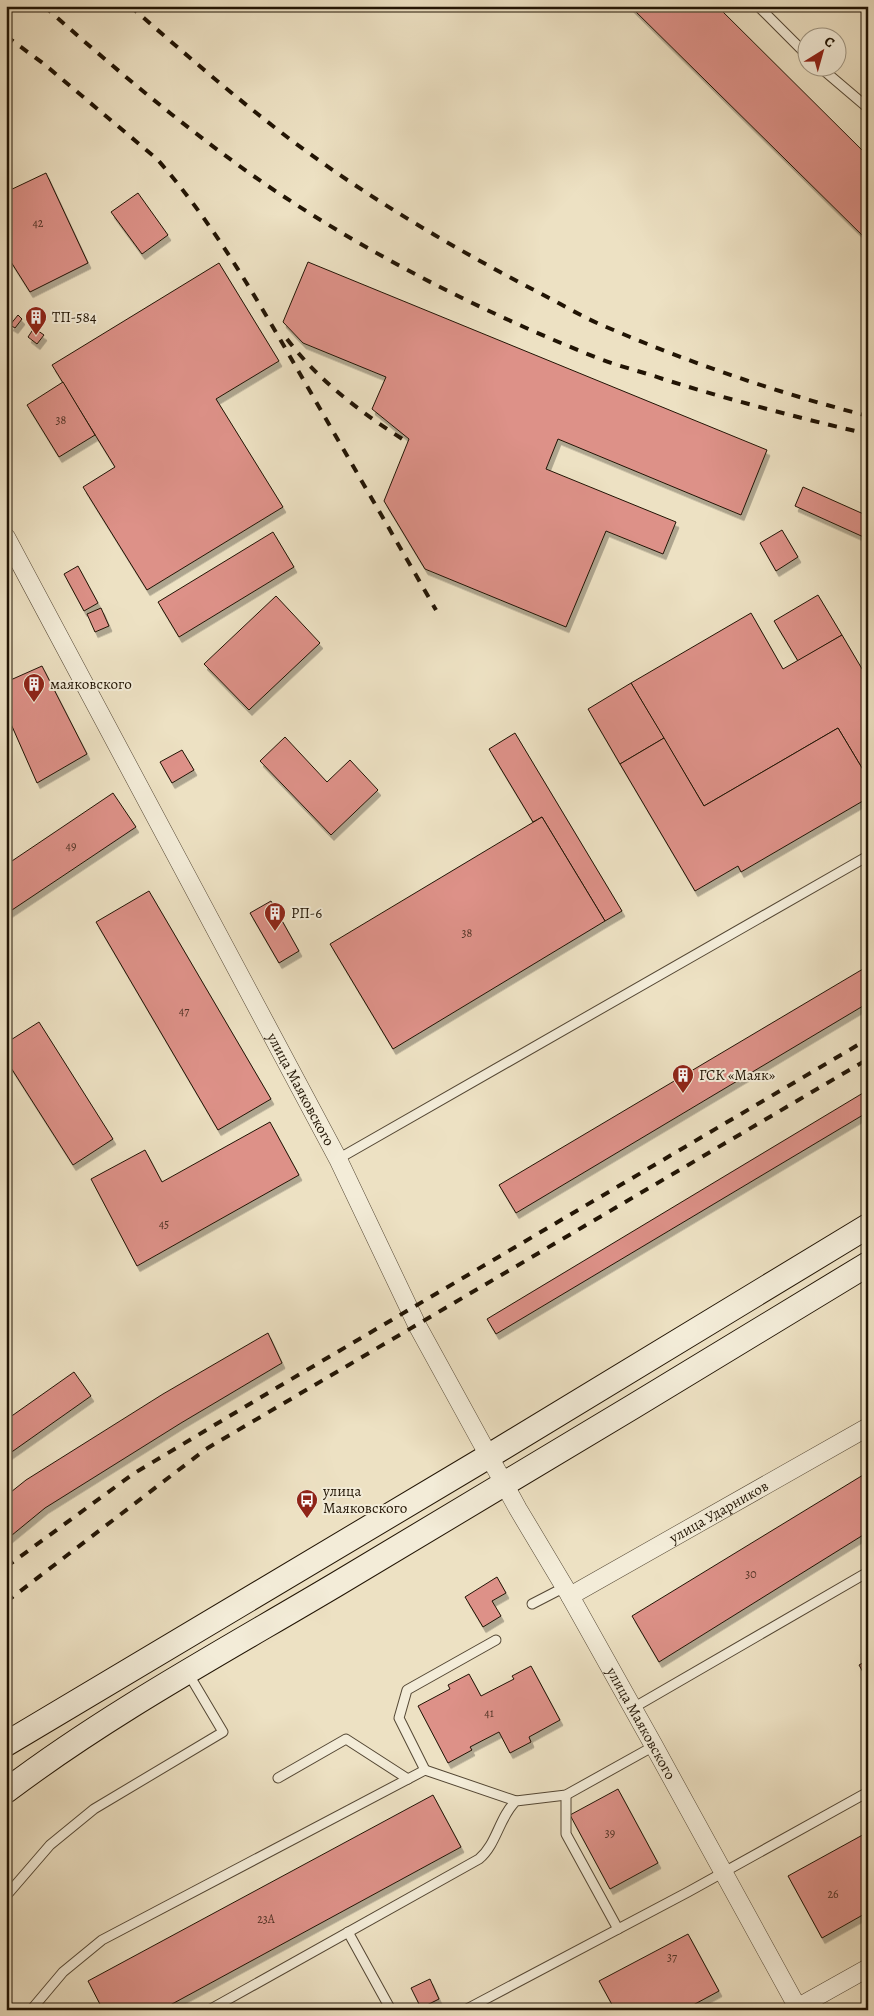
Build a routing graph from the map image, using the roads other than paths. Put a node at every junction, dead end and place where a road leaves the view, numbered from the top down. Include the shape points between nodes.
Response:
1 (758, 6) edge
2 (796, 44) edge
3 (833, 78) edge
4 (868, 108) edge
5 (6, 537) edge
6 (868, 856) edge
7 (338, 1159) junction
8 (868, 1226) edge
9 (868, 1264) edge
10 (868, 1427) edge
11 (489, 1456) junction
12 (505, 1484) junction
13 (868, 1572) edge
14 (567, 1591) junction
15 (532, 1604) dead end
16 (496, 1640) dead end
17 (188, 1673) junction
18 (633, 1708) junction
19 (6, 1744) edge
20 (654, 1746) junction
21 (425, 1770) junction
22 (278, 1778) dead end
23 (408, 1779) junction
24 (6, 1791) edge
25 (868, 1792) edge
26 (566, 1795) junction
27 (516, 1801) junction
28 (724, 1873) junction
29 (6, 1896) edge
30 (618, 1929) junction
31 (348, 1932) junction
32 (868, 1968) edge
33 (796, 2009) edge
34 (31, 2010) edge
35 (209, 2010) edge
36 (392, 2010) edge
37 (465, 2010) edge

1 - 2 lane
3 - 4 lane
5 - 7 street, улица Маяковского
6 - 7 lane
7 - 11 street, улица Маяковского via 417,1325
8 - 11 main road
9 - 12 main road
10 - 14 street, улица Ударников
11 - 12 street, улица Маяковского
11 - 19 main road
12 - 14 street, улица Маяковского
12 - 17 main road
13 - 18 lane
14 - 15 lane
14 - 18 street, улица Маяковского
16 - 21 lane via 407,1690 399,1718
17 - 24 main road via 51,1758
17 - 29 lane via 223,1732 94,1809 50,1845
18 - 20 street, улица Маяковского
20 - 26 lane
20 - 28 street, улица Маяковского
21 - 23 lane
21 - 27 lane
22 - 23 lane via 346,1739
23 - 34 lane via 102,1940 63,1972
25 - 28 lane
26 - 27 lane
26 - 30 lane via 566,1834
27 - 31 lane via 486,1854
28 - 30 lane
28 - 33 street, улица Маяковского
30 - 37 lane
31 - 35 lane
31 - 36 lane
32 - 33 street

